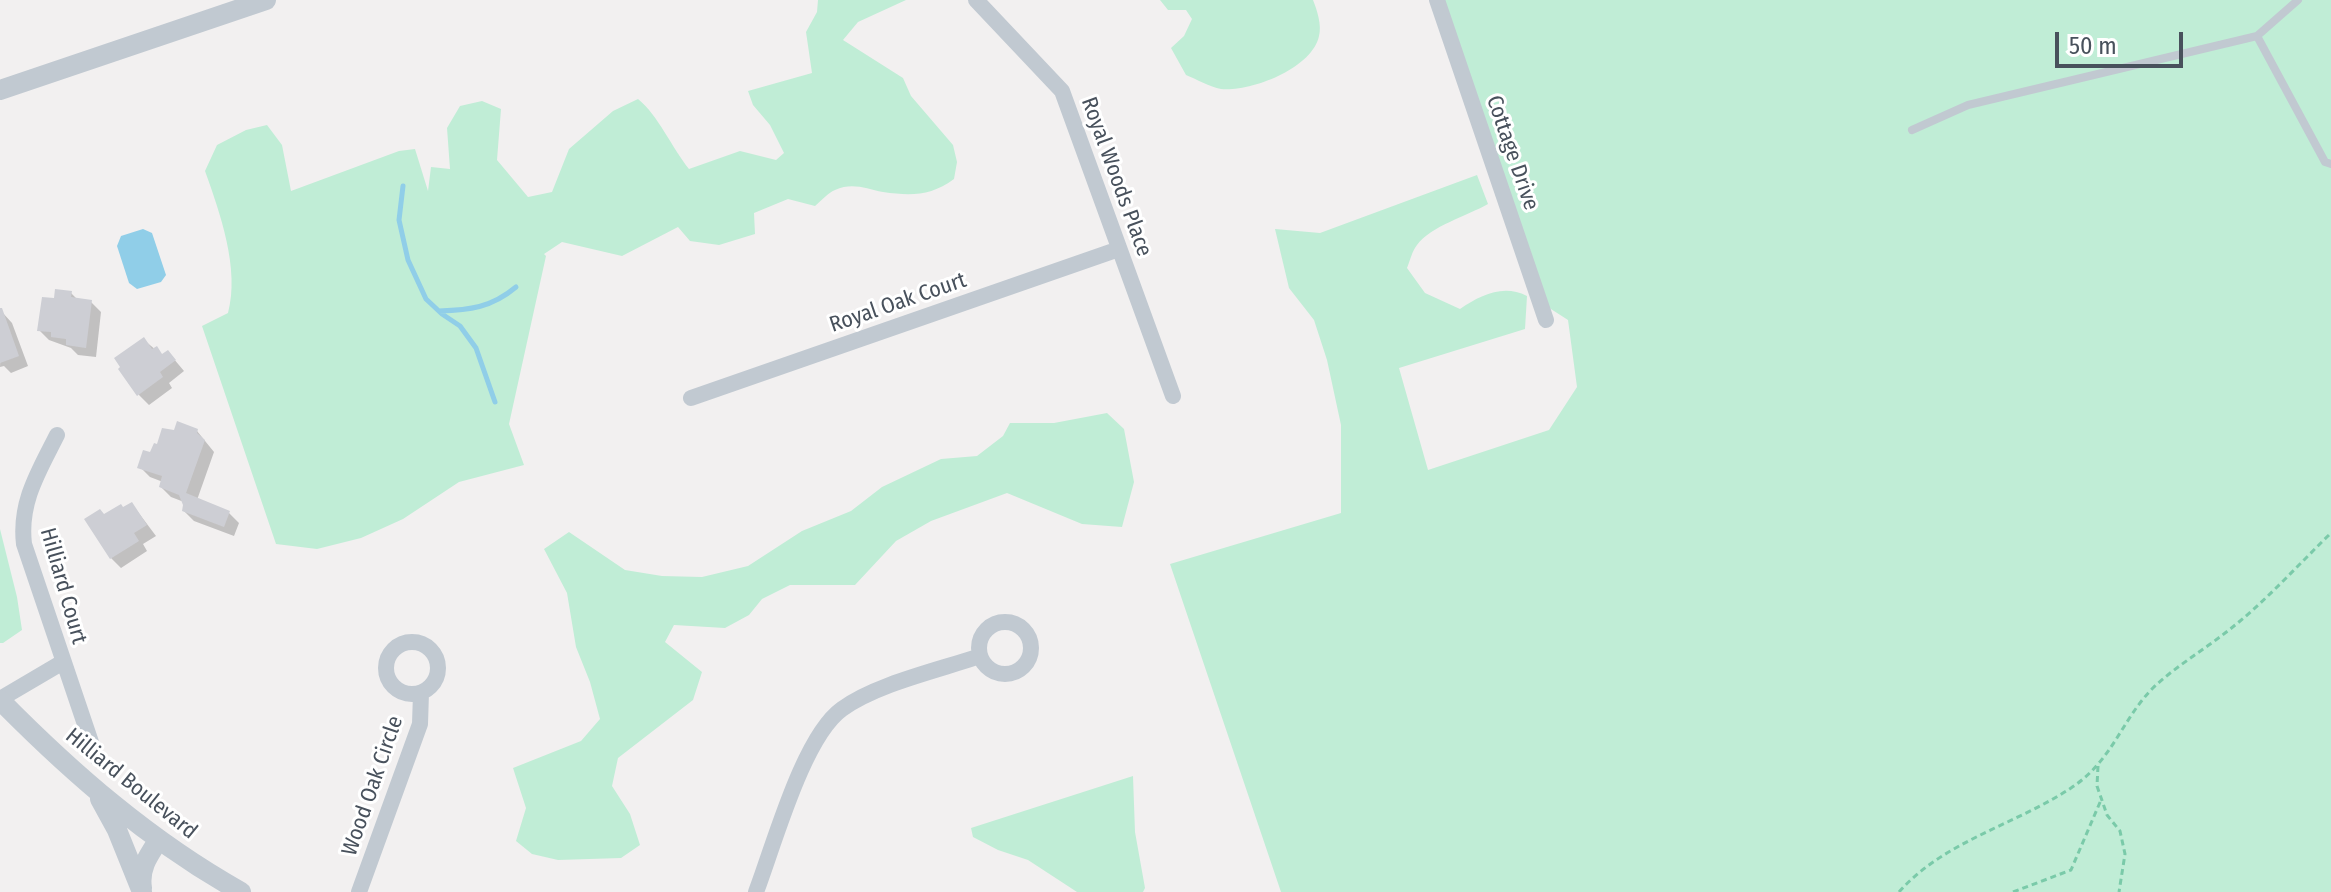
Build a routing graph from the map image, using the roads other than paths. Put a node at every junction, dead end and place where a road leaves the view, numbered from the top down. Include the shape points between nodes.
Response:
1 (266, 0) edge
2 (976, 0) edge
3 (1437, 0) edge
4 (2298, 0) edge
5 (2257, 36) junction
6 (0, 90) edge
7 (1912, 130) dead end
8 (2331, 164) edge
9 (1119, 249) junction
10 (1546, 320) dead end
11 (1173, 396) dead end
12 (691, 398) dead end
13 (57, 435) dead end
14 (980, 656) dead end
15 (63, 662) junction
16 (421, 693) dead end
17 (0, 699) edge
18 (96, 757) dead end
19 (94, 789) junction
20 (158, 841) junction
21 (142, 892) edge
22 (241, 892) edge
23 (359, 892) edge
24 (756, 892) edge

1 - 6 street
2 - 9 street, Royal Woods Place via 1062,91
3 - 10 street, Cottage Drive
4 - 5 lane
5 - 7 lane via 1968,105
5 - 8 lane via 2311,140
9 - 11 street, Royal Woods Place
9 - 12 street, Royal Oak Court
13 - 15 street, Hilliard Court via 29,490 23,535
14 - 24 street via 873,692 831,718 809,753
15 - 17 street, Hilliard Court
15 - 18 street, Hilliard Court
16 - 23 street, Wood Oak Circle via 420,724
17 - 19 street, Hilliard Boulevard
19 - 20 street, Hilliard Boulevard
19 - 21 street
20 - 21 street via 144,864
20 - 22 street, Hilliard Boulevard

